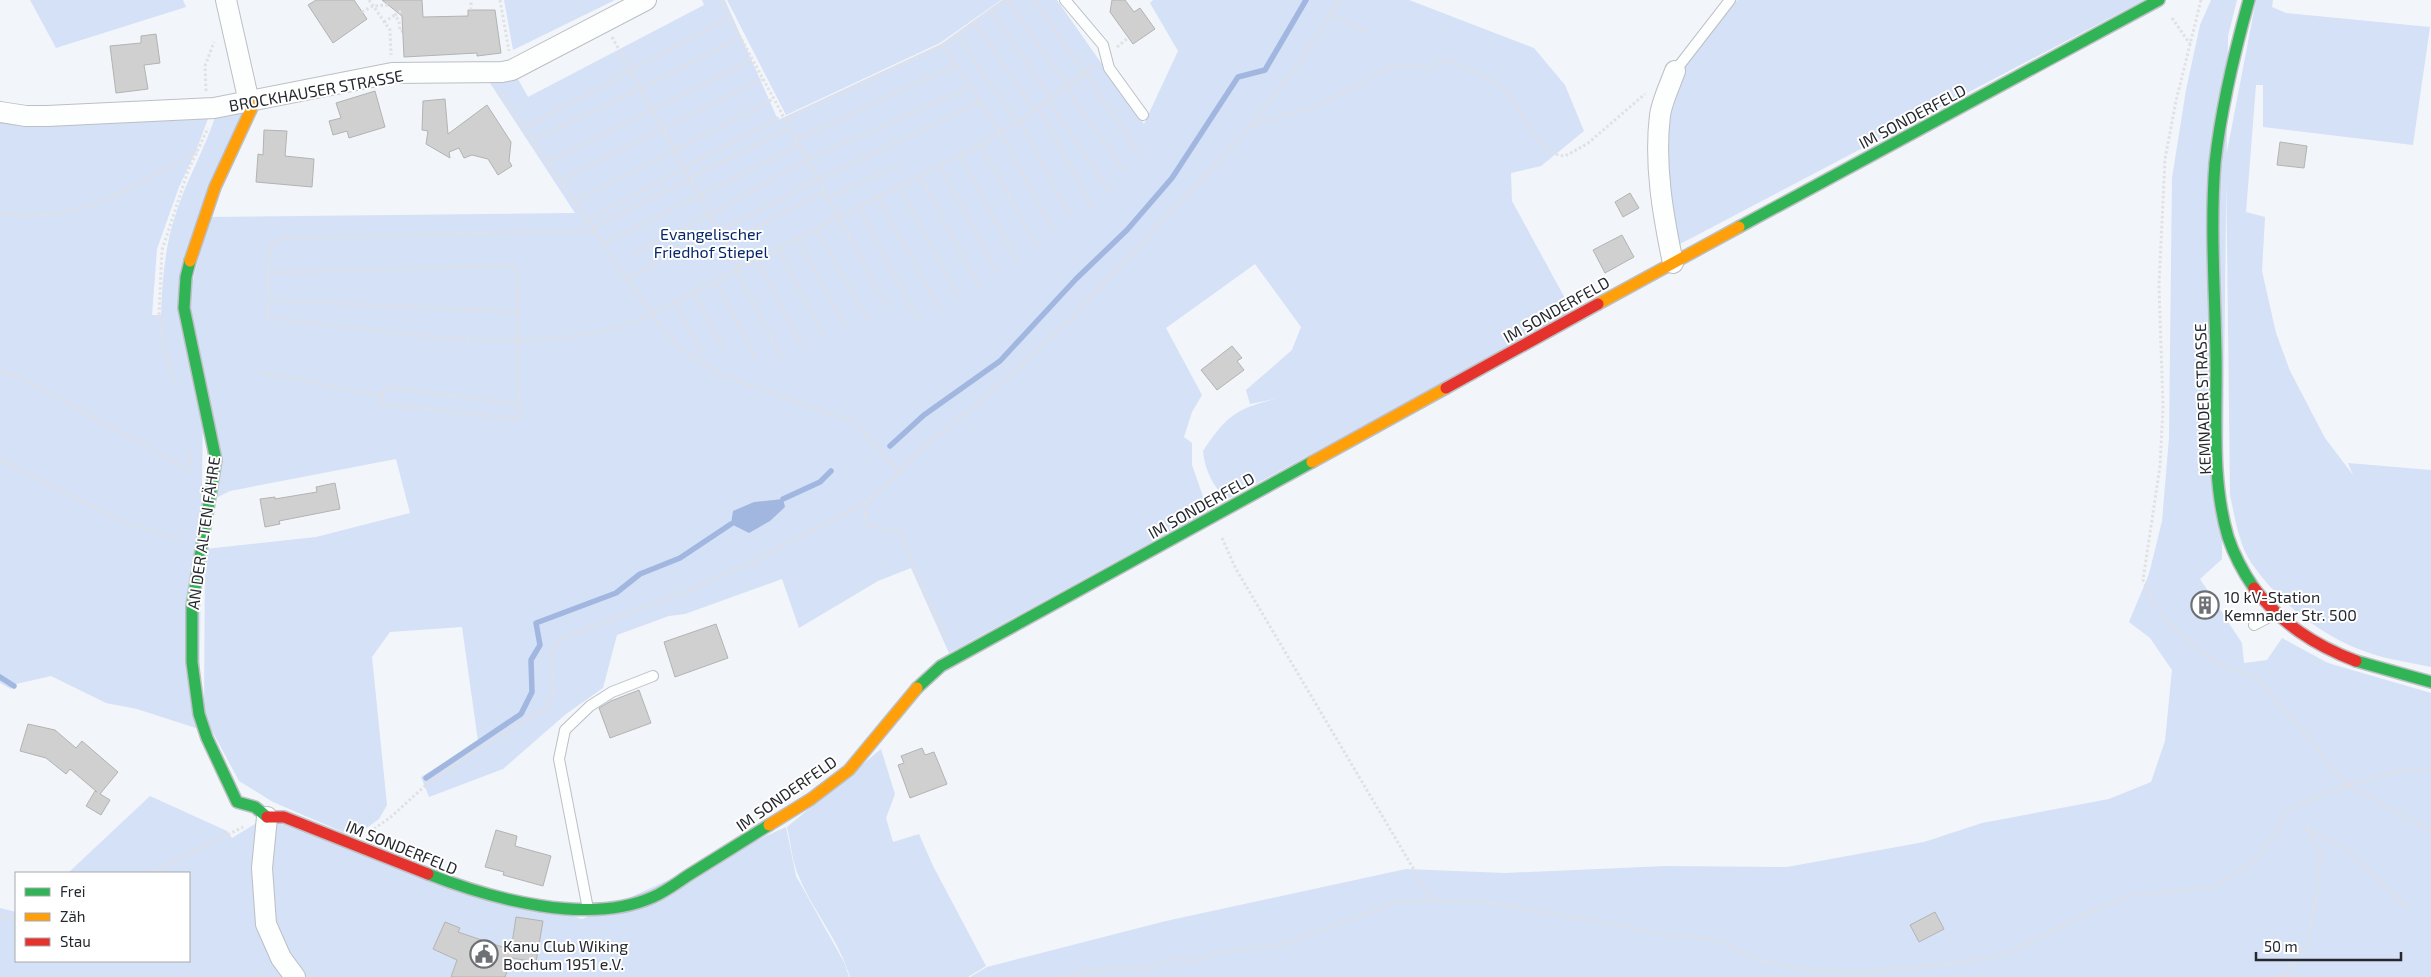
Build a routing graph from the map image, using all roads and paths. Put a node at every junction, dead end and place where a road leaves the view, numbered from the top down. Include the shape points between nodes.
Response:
1 (226, 0) edge
2 (369, 0) edge
3 (471, 0) edge
4 (500, 0) edge
5 (646, 0) edge
6 (720, 0) edge
7 (1006, 0) edge
8 (1034, 0) edge
9 (1065, 0) edge
10 (1340, 0) edge
11 (1730, 0) edge
12 (2201, 0) edge
13 (2249, 0) edge
14 (2158, 1) edge
15 (388, 5) dead end
16 (373, 6) junction
17 (471, 10) dead end
18 (991, 10) junction
19 (402, 11) dead end
20 (362, 12) dead end
21 (1329, 14) junction
22 (395, 15) junction
23 (728, 18) junction
24 (384, 22) junction
25 (974, 22) junction
26 (505, 27) dead end
27 (402, 31) dead end
28 (1368, 33) dead end
29 (958, 35) junction
30 (739, 38) junction
31 (1128, 38) dead end
32 (215, 40) dead end
33 (2190, 44) junction
34 (391, 45) dead end
35 (943, 45) junction
36 (621, 53) dead end
37 (1107, 57) junction
38 (751, 60) junction
39 (956, 65) junction
40 (630, 70) junction
41 (1675, 71) joint
42 (488, 73) junction
43 (1084, 74) junction
44 (762, 79) junction
45 (970, 87) junction
46 (1067, 87) junction
47 (640, 90) junction
48 (1648, 91) dead end
49 (773, 99) junction
50 (1050, 99) junction
51 (252, 102) junction
52 (980, 102) junction
53 (1039, 107) junction
54 (206, 109) junction
55 (1034, 110) junction
56 (652, 111) junction
57 (0, 112) edge
58 (1143, 115) dead end
59 (782, 116) junction
60 (784, 120) junction
61 (1018, 122) junction
62 (1251, 126) junction
63 (524, 128) junction
64 (788, 128) junction
65 (663, 130) junction
66 (1000, 132) junction
67 (532, 140) junction
68 (795, 140) junction
69 (981, 144) junction
70 (798, 146) junction
71 (675, 151) junction
72 (198, 152) dead end
73 (1139, 152) dead end
74 (960, 155) junction
75 (806, 160) junction
76 (547, 162) junction
77 (900, 165) dead end
78 (939, 165) junction
79 (685, 170) junction
80 (1124, 170) dead end
81 (920, 175) junction
82 (690, 179) junction
83 (818, 180) junction
84 (560, 181) junction
85 (899, 186) junction
86 (824, 192) junction
87 (1112, 194) dead end
88 (699, 195) junction
89 (878, 197) junction
90 (828, 198) junction
91 (574, 202) junction
92 (859, 207) junction
93 (1091, 207) dead end
94 (0, 214) edge
95 (710, 215) junction
96 (839, 218) junction
97 (1072, 219) dead end
98 (587, 220) junction
99 (816, 229) junction
100 (593, 230) junction
101 (1053, 230) dead end
102 (719, 232) junction
103 (797, 239) junction
104 (726, 243) junction
105 (603, 244) junction
106 (1037, 248) dead end
107 (778, 249) junction
108 (634, 253) dead end
109 (757, 260) junction
110 (1017, 261) dead end
111 (1673, 263) junction
112 (738, 270) junction
113 (267, 273) junction
114 (998, 274) dead end
115 (627, 279) junction
116 (716, 281) junction
117 (979, 287) dead end
118 (695, 292) junction
119 (959, 298) dead end
120 (269, 300) junction
121 (675, 302) junction
122 (888, 308) dead end
123 (517, 312) junction
124 (941, 312) dead end
125 (651, 314) junction
126 (867, 319) dead end
127 (920, 323) dead end
128 (847, 330) dead end
129 (823, 336) dead end
130 (517, 339) junction
131 (802, 346) dead end
132 (724, 349) dead end
133 (703, 355) dead end
134 (781, 356) dead end
135 (756, 359) dead end
136 (0, 371) edge
137 (260, 372) dead end
138 (382, 396) junction
139 (519, 404) junction
140 (0, 459) edge
141 (899, 471) junction
142 (191, 472) dead end
143 (866, 502) junction
144 (1218, 514) junction
145 (201, 545) junction
146 (2275, 613) junction
147 (2254, 625) dead end
148 (955, 658) junction
149 (654, 676) dead end
150 (2431, 682) edge
151 (2431, 769) edge
152 (2348, 785) junction
153 (267, 817) junction
154 (2431, 830) edge
155 (353, 844) junction
156 (154, 872) edge
157 (1432, 900) junction
158 (2410, 909) dead end
159 (589, 910) junction
160 (0, 916) edge
161 (15, 919) edge
162 (295, 977) edge
163 (1066, 977) edge
164 (2280, 977) edge

1 - 51 street
2 - 16 path
3 - 17 path
4 - 26 path
5 - 42 street, BROCKHAUSER STRASSE via 512,70
6 - 23 path
7 - 18 path
7 - 46 path
8 - 43 path
9 - 37 lane via 1103,45
10 - 21 path
11 - 41 lane
12 - 33 path
13 - 146 street, KEMNADER STRASSE via 2222,110 2215,171 2221,503 2235,557
14 - 33 path
14 - 111 street, IM SONDERFELD
15 - 16 path
16 - 20 path
16 - 24 path
18 - 25 path
18 - 50 path
19 - 22 path
21 - 28 path
21 - 62 path via 1298,64
22 - 24 path
22 - 27 path
23 - 30 path
23 - 40 path
24 - 34 path via 390,30
25 - 29 path
25 - 55 path
29 - 35 path
29 - 61 path
30 - 38 path
30 - 47 path
31 - 37 path
32 - 54 path via 205,66
33 - 152 path via 2165,160 2160,284 2160,466 2142,580 2169,623 2208,657 2232,670 2256,677
35 - 39 path
35 - 60 path
36 - 40 path
37 - 43 path
37 - 58 lane via 1108,68
38 - 44 path
38 - 56 path
39 - 45 path
39 - 68 path
40 - 47 path
40 - 63 path
41 - 111 street via 1660,113 1658,154 1663,211
42 - 51 street, BROCKHAUSER STRASSE via 392,73
42 - 63 path
43 - 46 path
43 - 73 path
44 - 49 path
44 - 65 path
45 - 52 path
45 - 75 path
46 - 50 path
46 - 80 path
47 - 56 path
47 - 67 path
48 - 62 path via 1587,144 1565,156 1548,152 1542,146 1519,108 1499,86 1449,60 1429,68 1408,65 1385,68 1310,108
49 - 59 path
49 - 71 path
50 - 53 path
50 - 87 path
51 - 54 street, BROCKHAUSER STRASSE
51 - 145 street, AN DER ALTEN FÄHRE via 215,187 186,278 184,308 216,460
52 - 66 path
52 - 83 path
53 - 55 path
53 - 93 path
54 - 57 street, BROCKHAUSER STRASSE via 47,116
55 - 61 path
56 - 65 path
56 - 76 path
59 - 60 path
59 - 79 path
60 - 64 path
61 - 66 path
61 - 97 path
62 - 141 path via 1068,322
63 - 67 path
64 - 68 path
64 - 82 path
65 - 71 path
65 - 84 path
66 - 69 path
66 - 101 path
67 - 76 path
68 - 70 path
69 - 74 path
69 - 106 path
70 - 75 path
70 - 88 path
71 - 79 path
71 - 91 path
72 - 94 path via 92,206 51,215
74 - 78 path
74 - 110 path
75 - 83 path
75 - 95 path
76 - 84 path
77 - 90 path
78 - 81 path
78 - 114 path
79 - 82 path
79 - 98 path
81 - 85 path
81 - 117 path
82 - 88 path
82 - 100 path
83 - 86 path
83 - 102 path
84 - 91 path
85 - 89 path
85 - 119 path
86 - 90 path
86 - 104 path
88 - 95 path
88 - 105 path
89 - 92 path
89 - 124 path
90 - 96 path
91 - 98 path
92 - 96 path
92 - 127 path
95 - 102 path
95 - 108 path
96 - 99 path
96 - 122 path
98 - 100 path
99 - 103 path
99 - 126 path
100 - 105 path
100 - 113 path via 282,238 271,244
102 - 104 path
102 - 115 path
103 - 107 path
103 - 128 path
104 - 112 path
105 - 115 path
107 - 109 path
107 - 129 path
109 - 112 path
109 - 131 path
111 - 144 street, IM SONDERFELD
112 - 116 path
112 - 134 path
113 - 120 path
113 - 123 path via 515,264
115 - 125 path
116 - 118 path
116 - 135 path
118 - 121 path
118 - 132 path
120 - 123 path
120 - 130 path via 267,318 470,339
121 - 125 path
121 - 133 path
123 - 130 path
125 - 130 path via 621,326 585,334
125 - 141 path via 683,351 721,375 854,422
130 - 139 path
136 - 142 path via 20,377
137 - 138 path
138 - 139 path via 383,387
138 - 139 path via 382,404 519,419
140 - 145 path via 117,519
141 - 143 path
143 - 148 path via 866,524 901,532
143 - 155 path via 753,562 692,589 559,639 552,653 554,693 545,708 435,779
144 - 148 street, IM SONDERFELD
144 - 157 path via 1222,538 1236,569
145 - 153 street, AN DER ALTEN FÄHRE via 192,606 192,662 200,714 215,758 237,802 255,808
146 - 147 lane
146 - 150 street, KEMNADER STRASSE via 2297,633 2335,655
148 - 159 street, IM SONDERFELD via 917,688 849,770 810,799 654,898 622,908
149 - 159 lane via 612,692 590,706 565,730 558,759
151 - 152 path via 2399,771
152 - 154 path
152 - 157 path via 2299,804 2287,813 2257,859 2214,887 2128,896 2005,956 1949,964 1856,972 1809,970 1758,960 1718,940 1670,935 1481,901
153 - 155 street, IM SONDERFELD via 284,818
153 - 156 path
153 - 162 street via 262,868 266,924 281,958
155 - 159 street, IM SONDERFELD via 458,886 525,903
157 - 163 path via 1400,901 1284,944 1215,953 1197,961 1171,959 1145,969 1080,971
158 - 164 path via 2344,848 2306,828 2321,853 2308,940 2286,974
160 - 161 path

